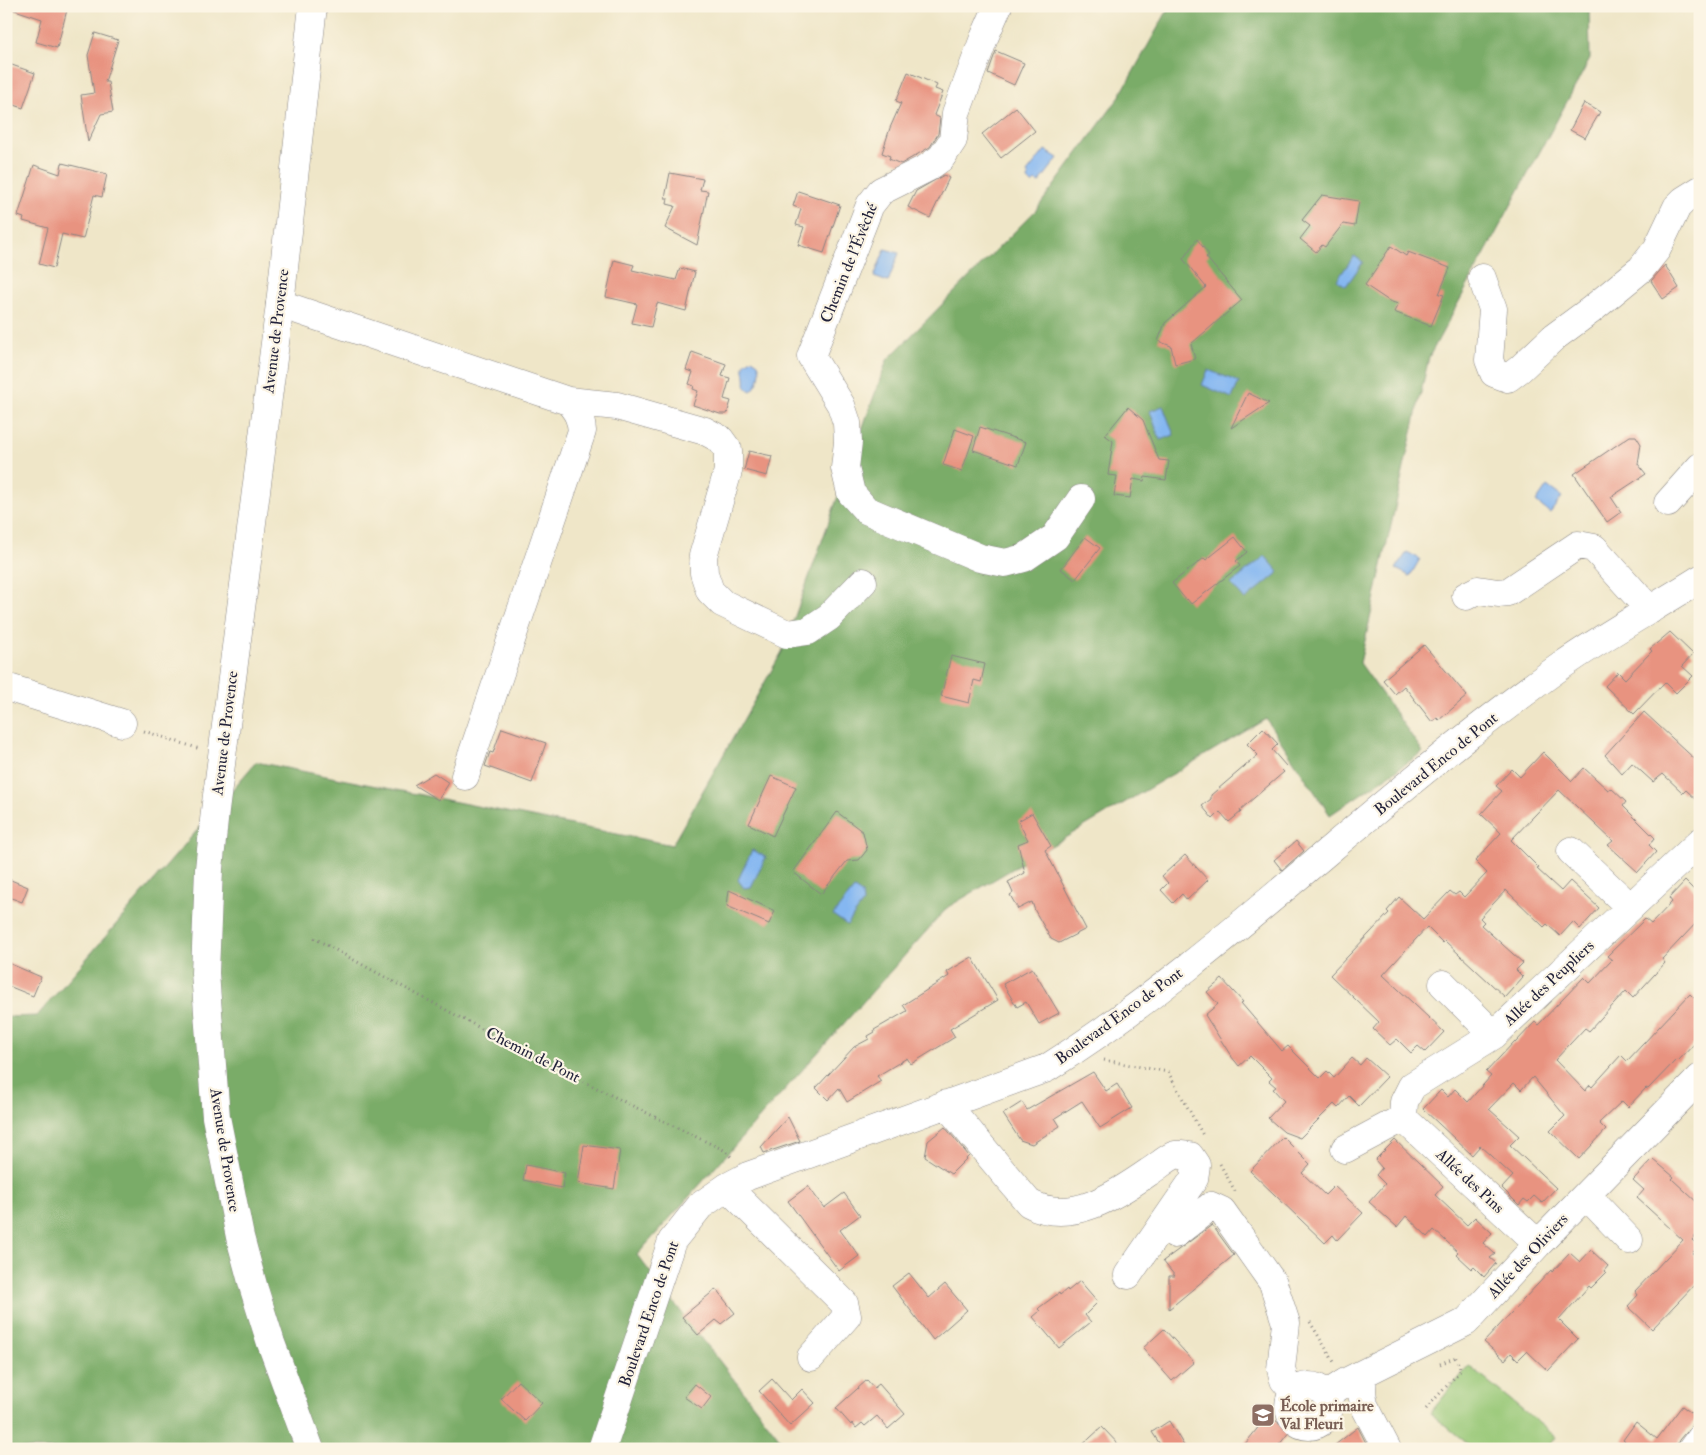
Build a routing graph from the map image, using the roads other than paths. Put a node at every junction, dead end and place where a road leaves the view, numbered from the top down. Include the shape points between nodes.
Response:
1 (313, 6) edge
2 (998, 6) edge
3 (1700, 190) edge
4 (1482, 278) dead end
5 (280, 304) junction
6 (568, 401) junction
7 (1700, 467) edge
8 (1081, 499) dead end
9 (1668, 503) dead end
10 (1700, 579) edge
11 (863, 582) dead end
12 (1466, 596) dead end
13 (1650, 610) junction
14 (6, 687) edge
15 (122, 723) dead end
16 (465, 776) dead end
17 (1700, 842) edge
18 (1571, 851) dead end
19 (1630, 907) junction
20 (1443, 984) dead end
21 (1494, 1035) junction
22 (1700, 1078) edge
23 (946, 1104) junction
24 (1403, 1118) junction
25 (1345, 1148) dead end
26 (737, 1181) junction
27 (1586, 1195) junction
28 (1176, 1234) dead end
29 (1629, 1240) dead end
30 (1538, 1244) junction
31 (1128, 1275) dead end
32 (811, 1357) dead end
33 (1363, 1374) junction
34 (1700, 1438) edge
35 (310, 1449) edge
36 (602, 1449) edge
37 (1387, 1449) edge
38 (1692, 1449) edge

1 - 5 street, Avenue de Provence
2 - 8 street, Chemin de l'Évêché via 956,112 953,140 940,158 881,191 870,205 811,356 841,404 847,423 845,468 851,492 866,510 980,558 1005,563 1024,558 1055,537
3 - 4 street via 1677,207 1657,249 1642,270 1553,338 1508,378 1494,373 1489,360 1493,309
5 - 6 street
5 - 35 street, Avenue de Provence via 215,811 205,973 216,1117 240,1237 271,1343
6 - 11 street via 617,406 705,431 720,439 728,450 728,471 703,556 710,591 722,603 787,634 808,632 829,617
6 - 16 street via 581,420 582,432
7 - 9 street
10 - 13 street, Boulevard Enco de Pont
12 - 13 street via 1478,590 1508,592 1578,545 1594,548
13 - 23 street, Boulevard Enco de Pont via 1562,666 1468,736 1160,989 1079,1048 1047,1068
14 - 15 street
17 - 19 street, Allée des Peupliers
18 - 19 street
19 - 21 street, Allée des Peupliers
20 - 21 street
21 - 24 street, Allée des Peupliers via 1412,1086 1404,1102
22 - 27 street, Allée des Oliviers
23 - 26 street, Boulevard Enco de Pont
23 - 31 street via 1029,1203 1038,1208 1075,1210 1095,1204 1119,1193 1175,1155 1190,1156 1196,1164 1194,1179
24 - 25 street
24 - 30 street, Allée des Pins
26 - 32 street via 844,1303 847,1316
26 - 36 street, Boulevard Enco de Pont via 700,1206 672,1242
27 - 29 street
27 - 30 street, Allée des Oliviers
28 - 33 street, Allée des Oliviers via 1211,1206 1222,1211 1273,1283 1286,1323 1281,1369 1284,1380 1294,1392 1289,1407 1295,1420 1302,1425 1318,1424 1328,1411 1326,1395
30 - 33 street, Allée des Oliviers via 1466,1322
33 - 37 street via 1364,1405
34 - 38 street

